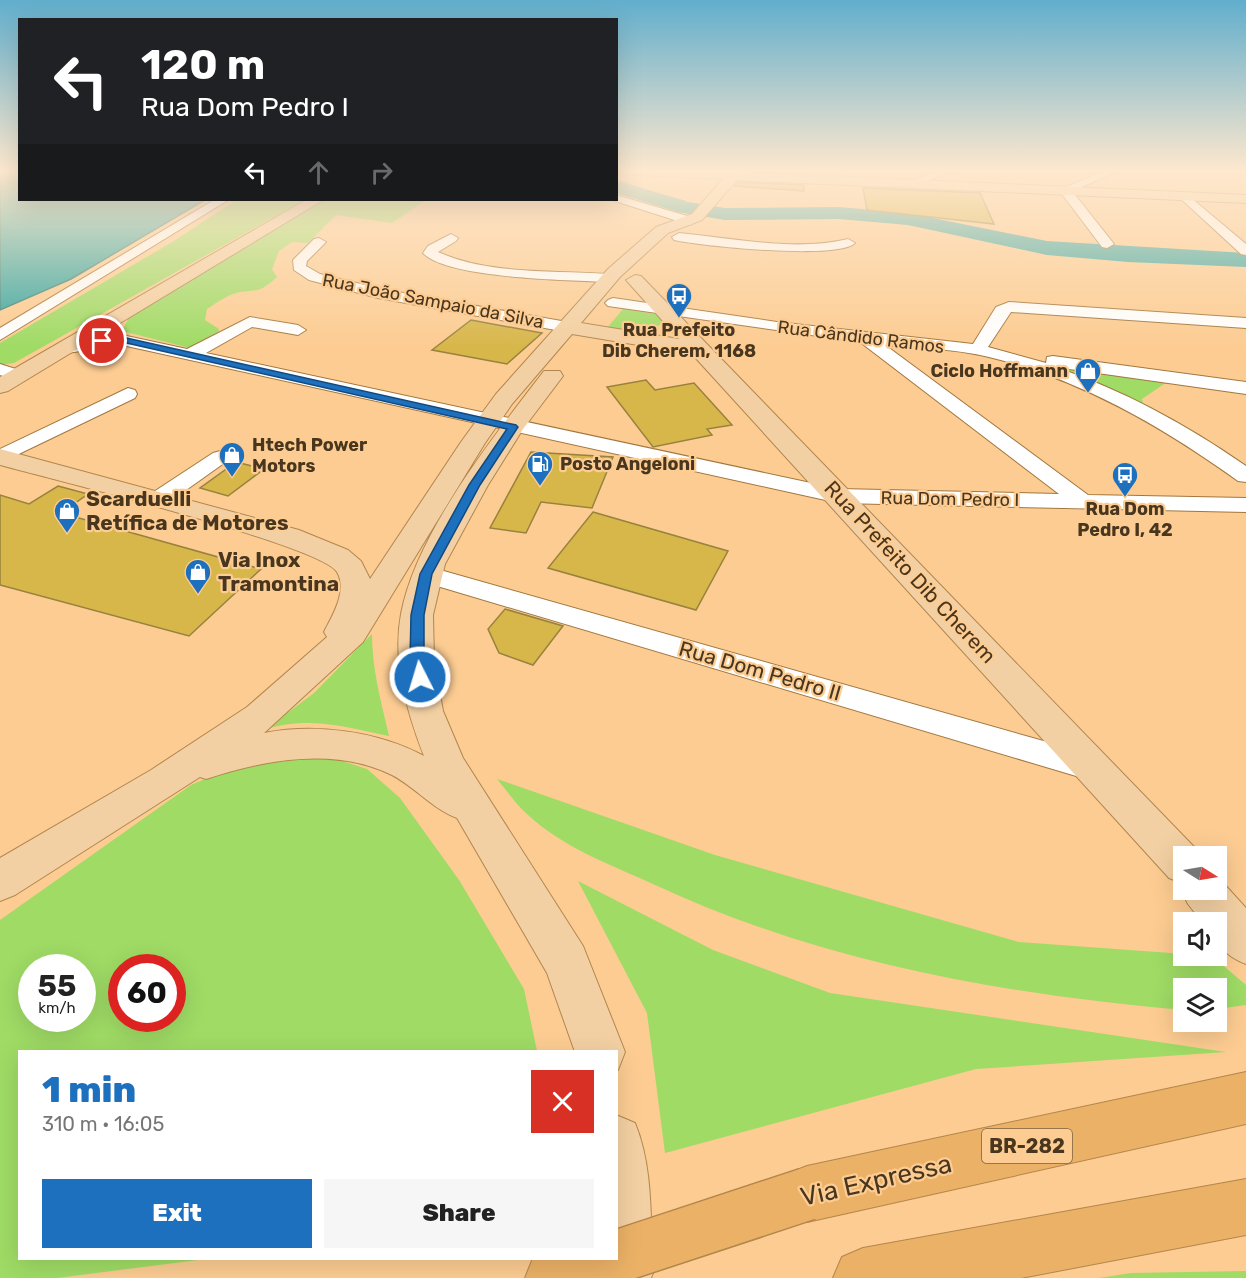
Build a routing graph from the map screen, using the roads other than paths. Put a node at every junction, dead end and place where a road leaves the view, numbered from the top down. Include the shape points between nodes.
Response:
1 (175, 229) edge
2 (266, 229) edge
3 (668, 229) edge
4 (686, 229) edge
5 (1095, 229) edge
6 (1221, 229) edge
7 (451, 238) dead end
8 (319, 242) dead end
9 (674, 242) joint
10 (848, 243) dead end
11 (1107, 244) dead end
12 (1246, 251) edge
13 (649, 265) dead end
14 (609, 278) junction
15 (634, 280) junction
16 (614, 303) junction
17 (669, 318) junction
18 (1246, 323) edge
19 (578, 328) junction
20 (298, 330) dead end
21 (0, 335) edge
22 (864, 337) junction
23 (649, 340) junction
24 (60, 348) junction
25 (700, 349) junction
26 (985, 352) junction
27 (190, 355) junction
28 (4, 377) edge
29 (1212, 384) junction
30 (1246, 388) edge
31 (128, 394) dead end
32 (1158, 420) junction
33 (500, 424) junction
34 (0, 457) edge
35 (220, 458) dead end
36 (1241, 467) edge
37 (839, 496) junction
38 (157, 500) junction
39 (1083, 502) junction
40 (1246, 505) edge
41 (426, 574) junction
42 (325, 660) junction
43 (1093, 768) junction
44 (165, 781) junction
45 (479, 820) junction
46 (1173, 854) edge
47 (0, 881) edge
48 (1211, 900) edge
49 (1246, 942) edge
50 (599, 1050) edge
51 (1246, 1098) edge
52 (618, 1151) edge
53 (1230, 1213) edge
54 (618, 1257) edge
55 (609, 1260) edge
56 (555, 1278) edge
57 (623, 1278) edge
58 (863, 1278) edge

1 - 21 street
2 - 24 main road
3 - 14 main road
4 - 9 main road
5 - 11 street
6 - 12 street
7 - 14 street via 430,254 495,270
8 - 19 street, Rua João Sampaio da Silva via 300,260 299,267 306,275 378,293
9 - 10 street via 832,248
13 - 15 main road
14 - 19 main road
15 - 16 main road
15 - 17 main road, Rua Prefeito Dib Cherem
16 - 17 street, Rua Cândido Ramos
16 - 19 main road
17 - 22 street, Rua Cândido Ramos
17 - 23 main road via 673,331
17 - 25 main road, Rua Prefeito Dib Cherem
18 - 26 street via 1009,308 1002,310
19 - 23 main road, Rua João Sampaio da Silva
19 - 33 main road
20 - 27 street via 250,322
22 - 26 street, Rua Cândido Ramos
22 - 39 street
23 - 25 main road, Rua João Sampaio da Silva
24 - 27 street, Rua Dom Pedro I via 122,340
24 - 28 main road
25 - 37 main road, Rua Prefeito Dib Cherem
26 - 29 street
26 - 32 street, Rua Cândido Ramos via 1095,389
27 - 33 street, Rua Dom Pedro I
29 - 30 street
29 - 32 street via 1162,395 1155,406
31 - 34 street
32 - 36 street, Rua Cândido Ramos
33 - 37 street, Rua Dom Pedro I
33 - 41 main road via 475,485
33 - 42 main road via 397,558 351,634
34 - 38 main road
35 - 38 street
37 - 39 street, Rua Dom Pedro I
37 - 43 main road, Rua Prefeito Dib Cherem
38 - 42 main road via 290,536 338,556 355,580 354,604
39 - 40 street, Rua Dom Pedro I
41 - 43 street, Rua Dom Pedro II
41 - 45 main road via 417,615 417,661 426,711 446,764
42 - 44 main road via 260,717
43 - 46 main road, Rua Prefeito Dib Cherem
44 - 45 main road via 211,762 257,750 345,746 384,755 420,770
44 - 47 main road
45 - 50 main road via 567,962
48 - 49 main road
51 - 54 highway, Via Expressa / BR-282, bridge via 807,1194
52 - 57 main road
53 - 58 highway
55 - 56 highway, Via Expressa / BR-282

